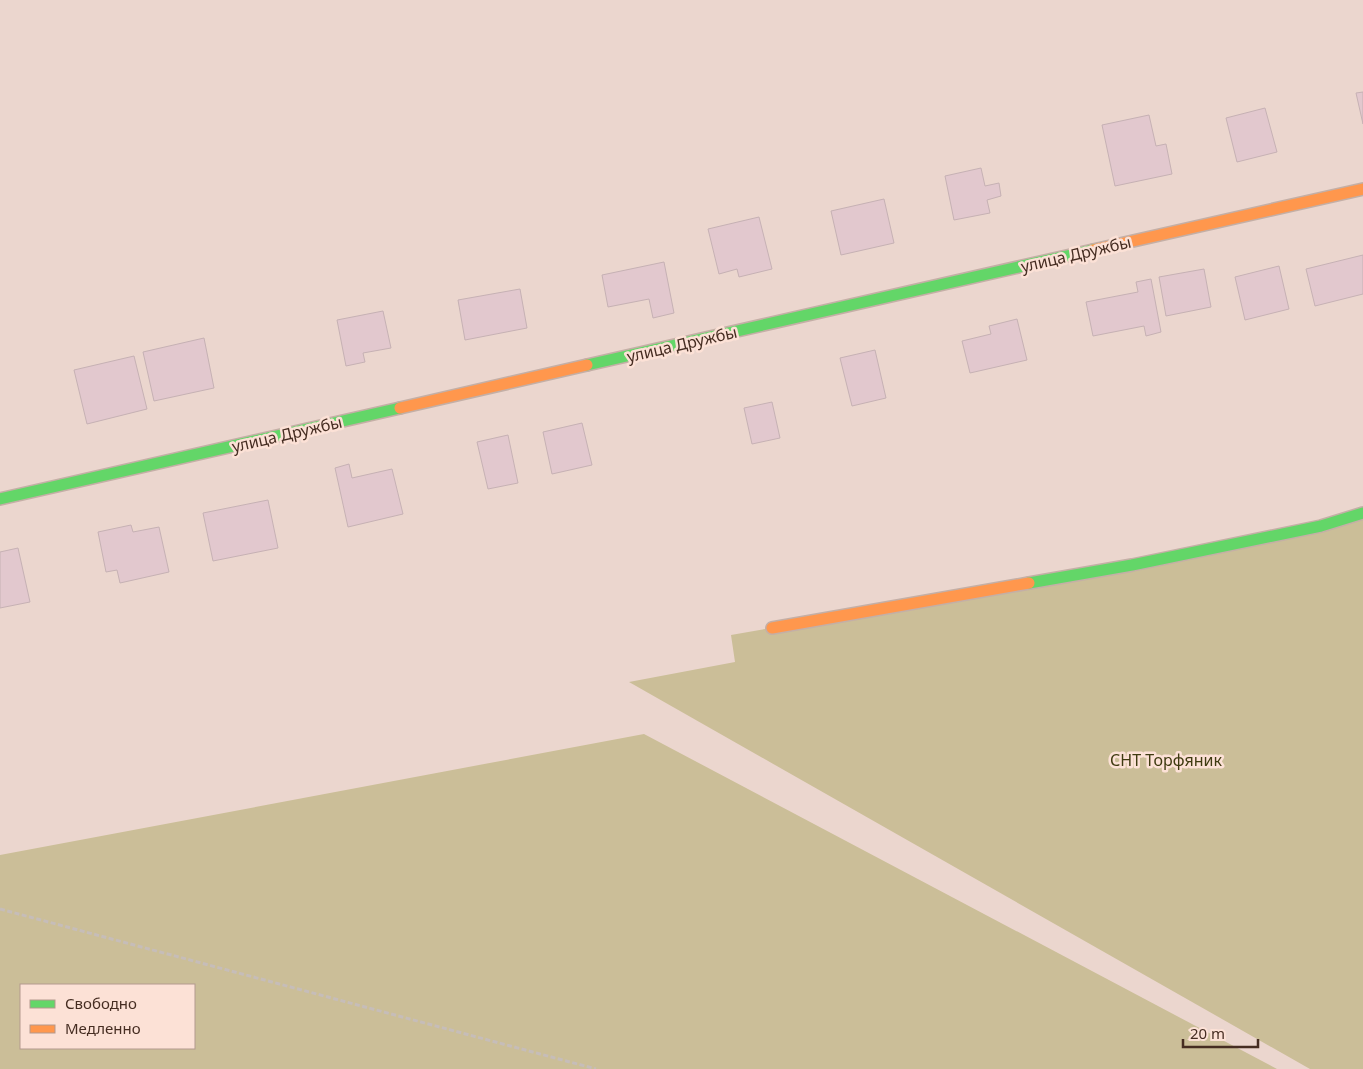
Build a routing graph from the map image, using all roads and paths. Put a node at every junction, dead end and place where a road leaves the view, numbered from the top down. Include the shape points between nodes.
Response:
1 (1363, 189) edge
2 (0, 499) edge
3 (1363, 513) edge
4 (772, 628) dead end
5 (0, 909) edge
6 (596, 1069) edge

1 - 2 street, улица Дружбы
3 - 4 street via 1320,526 1132,565
5 - 6 path

